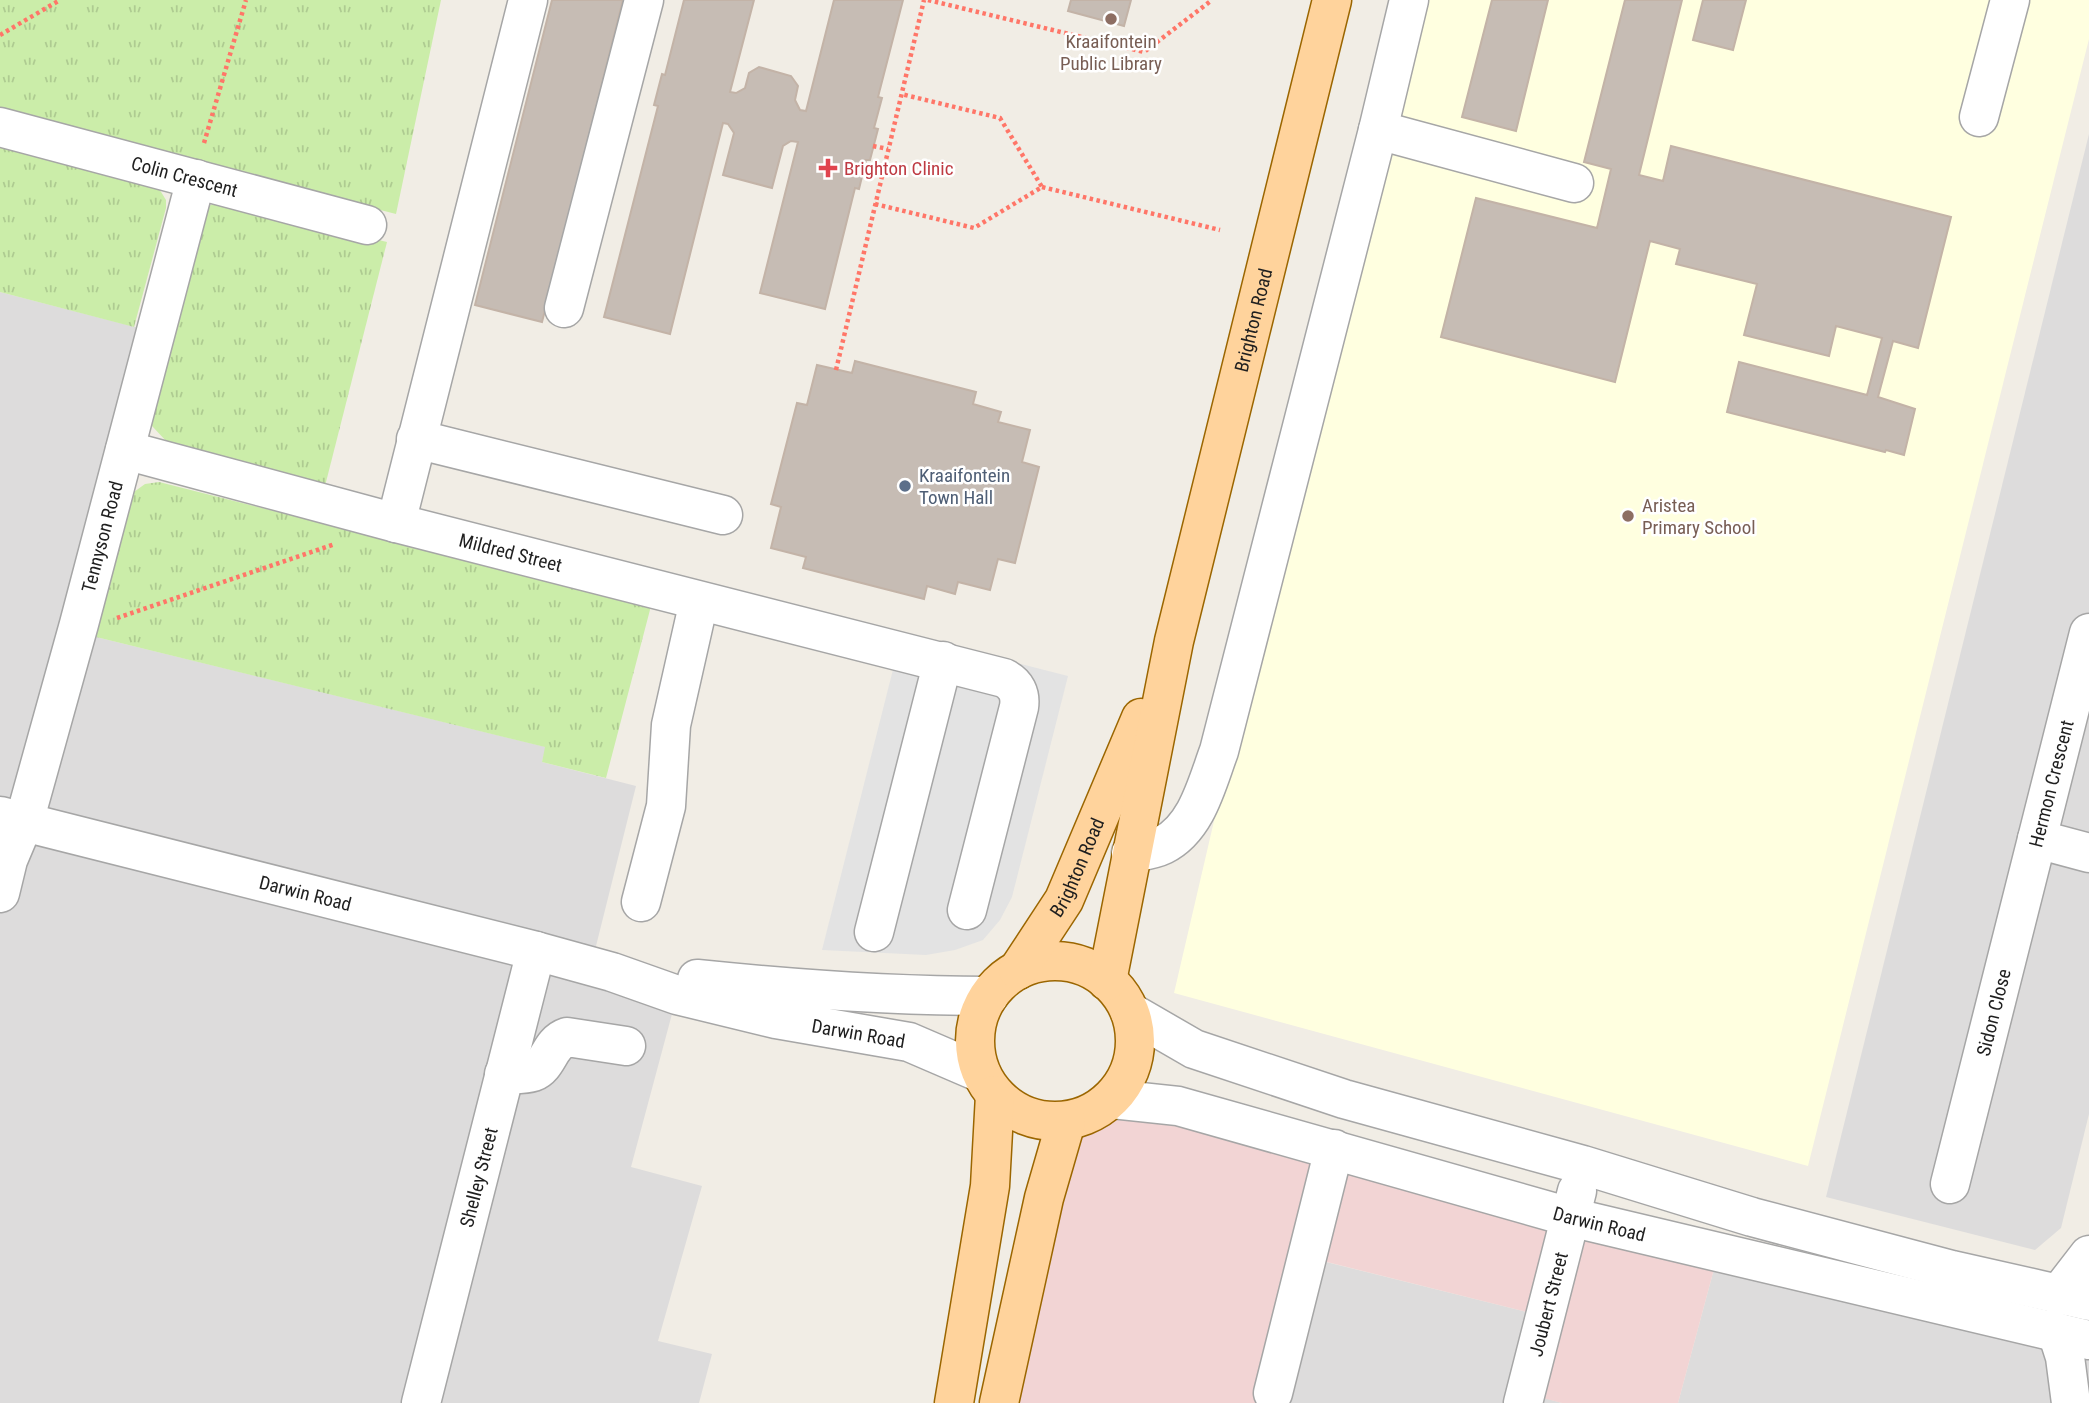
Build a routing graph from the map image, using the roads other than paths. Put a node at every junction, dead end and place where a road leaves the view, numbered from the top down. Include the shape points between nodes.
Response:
1 (528, 0) edge
2 (644, 0) edge
3 (1332, 0) edge
4 (1409, 0) edge
5 (2010, 0) edge
6 (1979, 117) dead end
7 (0, 127) edge
8 (1378, 130) junction
9 (195, 179) junction
10 (1574, 183) dead end
11 (367, 225) dead end
12 (564, 308) dead end
13 (416, 439) junction
14 (125, 450) junction
15 (723, 515) dead end
16 (396, 523) junction
17 (699, 601) junction
18 (2089, 633) edge
19 (1174, 641) junction
20 (943, 662) junction
21 (12, 819) edge
22 (2037, 839) junction
23 (1131, 853) junction
24 (2089, 853) edge
25 (0, 893) edge
26 (641, 902) dead end
27 (967, 910) dead end
28 (874, 932) dead end
29 (536, 951) junction
30 (1018, 970) junction
31 (612, 972) junction
32 (1107, 981) junction
33 (989, 996) junction
34 (1130, 1013) junction
35 (626, 1046) dead end
36 (505, 1074) junction
37 (988, 1084) junction
38 (1112, 1099) junction
39 (1066, 1122) junction
40 (1334, 1149) junction
41 (1583, 1165) junction
42 (1950, 1184) dead end
43 (1570, 1217) junction
44 (2089, 1255) edge
45 (2073, 1298) edge
46 (2073, 1336) edge
47 (1272, 1393) dead end
48 (2089, 1395) edge
49 (421, 1403) edge
50 (954, 1403) edge
51 (999, 1403) edge
52 (1523, 1403) edge
53 (2071, 1403) edge
54 (2085, 1403) edge

1 - 13 street
2 - 12 street
3 - 19 main road, Brighton Road
4 - 8 street
5 - 6 street
7 - 9 street, Colin Crescent
8 - 10 street
8 - 23 street via 1219,751 1194,814 1174,838 1156,848
9 - 11 street, Colin Crescent
9 - 14 street, Tennyson Road
13 - 15 street
13 - 16 street
14 - 16 street, Mildred Street
14 - 21 street, Tennyson Road via 79,624
16 - 17 street, Mildred Street
17 - 20 street, Mildred Street
17 - 26 street via 671,725 666,806
18 - 22 street, Hermon Crescent
19 - 23 main road, Brighton Road
19 - 30 main road, Brighton Road via 1064,900
20 - 27 street, Mildred Street via 1004,678 1014,685 1020,702
20 - 28 street
21 - 25 street, Tennyson Road
21 - 29 street, Darwin Road
22 - 24 street, Hermon Crescent
22 - 42 street, Sidon Close
23 - 32 main road, Brighton Road
29 - 31 street, Darwin Road
29 - 36 street, Shelley Street
30 - 32 main road via 1064,961 1094,971
30 - 33 main road
31 - 33 street, Darwin Road via 916,996
31 - 37 street, Darwin Road via 689,998 909,1042
32 - 34 main road
33 - 37 main road via 977,1020 974,1047
34 - 38 main road via 1135,1035 1133,1059
34 - 41 street via 1207,1054 1344,1099
35 - 36 street via 567,1037 555,1045 539,1069
36 - 49 street, Shelley Street
37 - 39 main road via 1015,1112 1040,1121
37 - 50 main road via 990,1186
38 - 39 main road via 1090,1114
38 - 40 street, Darwin Road via 1178,1106
39 - 51 main road via 1044,1198
40 - 43 street, Darwin Road
40 - 47 street
41 - 43 street, Joubert Street
41 - 45 street via 1752,1217
43 - 46 street, Darwin Road
43 - 52 street, Joubert Street
44 - 45 street
46 - 53 street via 2065,1357
48 - 54 street

